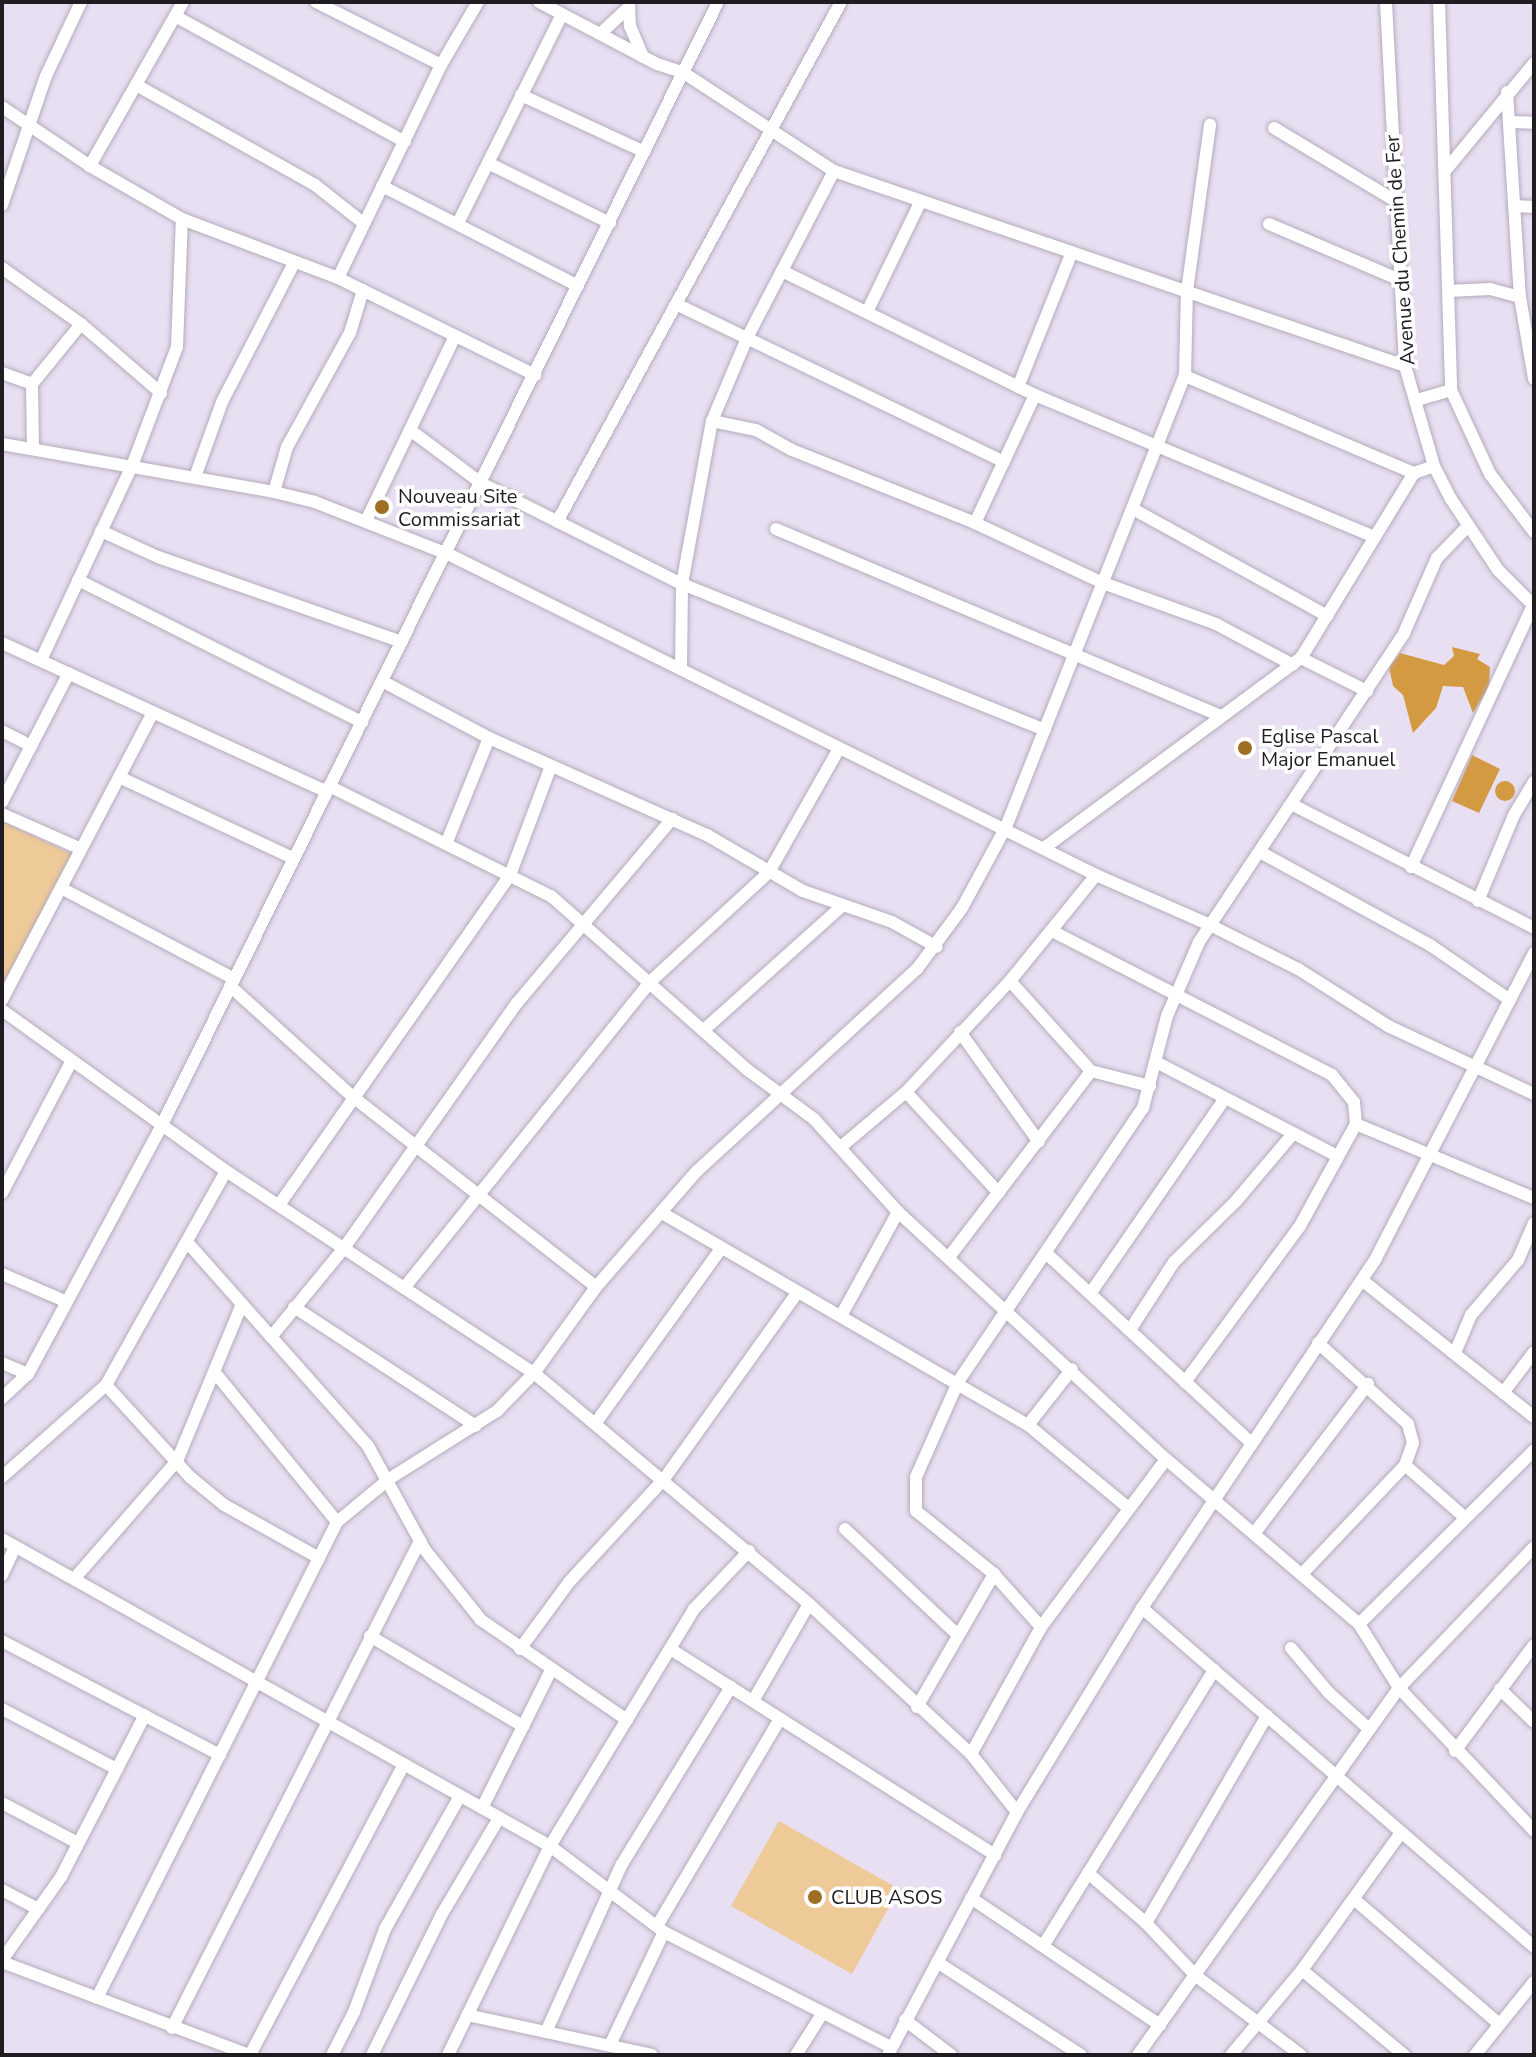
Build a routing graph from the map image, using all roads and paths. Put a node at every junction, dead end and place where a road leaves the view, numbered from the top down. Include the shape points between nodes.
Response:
1 (81, 2) edge
2 (183, 2) edge
3 (316, 2) edge
4 (478, 2) edge
5 (718, 2) edge
6 (841, 2) edge
7 (1386, 2) edge
8 (1439, 2) edge
9 (628, 5) edge
10 (550, 6) edge
11 (175, 16) junction
12 (600, 34) junction
13 (643, 57) junction
14 (1534, 63) edge
15 (441, 65) junction
16 (684, 73) junction
17 (138, 86) junction
18 (1507, 92) junction
19 (521, 95) junction
20 (2, 107) edge
21 (30, 122) junction
22 (1511, 122) junction
23 (1534, 123) edge
24 (1210, 125) dead end
25 (1274, 128) dead end
26 (771, 130) junction
27 (405, 142) junction
28 (645, 152) junction
29 (488, 163) junction
30 (90, 166) junction
31 (834, 171) junction
32 (1444, 172) junction
33 (382, 186) junction
34 (1394, 200) junction
35 (921, 201) junction
36 (2, 205) edge
37 (1515, 206) junction
38 (1534, 207) edge
39 (182, 219) junction
40 (362, 222) junction
41 (458, 223) junction
42 (610, 223) junction
43 (1269, 224) dead end
44 (1072, 252) junction
45 (294, 263) junction
46 (2, 268) edge
47 (782, 271) junction
48 (338, 278) junction
49 (1398, 279) junction
50 (578, 286) junction
51 (363, 290) junction
52 (1187, 291) junction
53 (1448, 291) junction
54 (1520, 297) junction
55 (676, 304) junction
56 (867, 312) junction
57 (81, 324) junction
58 (455, 336) junction
59 (747, 338) junction
60 (1405, 366) junction
61 (2, 373) edge
62 (535, 375) junction
63 (1185, 376) junction
64 (1534, 379) edge
65 (32, 384) junction
66 (1018, 387) junction
67 (1451, 390) junction
68 (161, 393) junction
69 (1035, 395) junction
70 (1417, 400) junction
71 (712, 421) junction
72 (410, 430) junction
73 (2, 444) edge
74 (1157, 447) junction
75 (33, 449) junction
76 (1004, 462) junction
77 (132, 466) junction
78 (1434, 466) junction
79 (1414, 473) junction
80 (195, 477) junction
81 (481, 483) junction
82 (274, 492) junction
83 (1133, 509) junction
84 (366, 521) junction
85 (557, 522) junction
86 (975, 523) junction
87 (1467, 527) junction
88 (776, 529) dead end
89 (101, 531) junction
90 (1534, 532) edge
91 (1375, 537) junction
92 (448, 554) junction
93 (78, 580) junction
94 (1103, 583) junction
95 (682, 584) junction
96 (1533, 606) edge
97 (1328, 616) junction
98 (402, 642) junction
99 (2, 643) edge
100 (1073, 657) junction
101 (41, 660) junction
102 (1297, 662) junction
103 (681, 669) junction
104 (69, 673) junction
105 (382, 681) junction
106 (1367, 691) junction
107 (153, 712) junction
108 (1221, 716) junction
109 (362, 722) junction
110 (1045, 730) junction
111 (2, 731) edge
112 (489, 738) junction
113 (31, 746) junction
114 (839, 749) junction
115 (551, 766) junction
116 (119, 777) junction
117 (1534, 782) edge
118 (328, 789) junction
119 (2, 802) edge
120 (1293, 805) junction
121 (2, 814) edge
122 (672, 819) junction
123 (1006, 827) junction
124 (446, 844) junction
125 (1044, 848) junction
126 (81, 849) junction
127 (1260, 852) junction
128 (293, 858) junction
129 (1411, 867) junction
130 (769, 872) junction
131 (510, 875) junction
132 (1096, 875) junction
133 (61, 888) junction
134 (1478, 901) junction
135 (841, 907) junction
136 (584, 921) junction
137 (1210, 925) junction
138 (1534, 928) edge
139 (1054, 932) junction
140 (937, 947) junction
141 (1534, 953) edge
142 (1010, 981) junction
143 (232, 982) junction
144 (650, 982) junction
145 (1176, 993) junction
146 (2, 1000) edge
147 (1510, 1000) junction
148 (2, 1010) edge
149 (706, 1028) junction
150 (960, 1032) junction
151 (72, 1060) junction
152 (1156, 1062) junction
153 (1478, 1066) junction
154 (1091, 1071) junction
155 (1150, 1086) junction
156 (906, 1092) junction
157 (1534, 1094) edge
158 (784, 1095) junction
159 (353, 1097) junction
160 (1224, 1100) junction
161 (1356, 1124) junction
162 (162, 1125) junction
163 (1292, 1135) junction
164 (1039, 1142) junction
165 (416, 1146) junction
166 (842, 1146) junction
167 (1431, 1155) junction
168 (1337, 1156) junction
169 (226, 1171) junction
170 (2, 1193) edge
171 (999, 1193) junction
172 (477, 1197) junction
173 (1534, 1198) edge
174 (279, 1205) junction
175 (898, 1212) junction
176 (662, 1213) junction
177 (1534, 1223) edge
178 (187, 1242) junction
179 (344, 1248) junction
180 (720, 1250) junction
181 (1046, 1253) junction
182 (949, 1257) junction
183 (2, 1274) edge
184 (1363, 1281) junction
185 (596, 1287) junction
186 (404, 1288) junction
187 (1092, 1291) junction
188 (798, 1292) junction
189 (65, 1301) junction
190 (242, 1304) junction
191 (294, 1307) junction
192 (1009, 1311) junction
193 (841, 1316) junction
194 (1130, 1330) junction
195 (271, 1337) junction
196 (1318, 1343) junction
197 (1534, 1352) edge
198 (1455, 1353) junction
199 (2, 1363) edge
200 (1072, 1369) junction
201 (534, 1373) junction
202 (28, 1374) junction
203 (216, 1374) junction
204 (958, 1382) junction
205 (1185, 1382) junction
206 (1368, 1384) junction
207 (106, 1385) junction
208 (1503, 1393) junction
209 (2, 1398) edge
210 (1534, 1417) edge
211 (595, 1424) junction
212 (1028, 1425) junction
213 (476, 1426) junction
214 (1249, 1441) junction
215 (1534, 1450) edge
216 (1166, 1459) junction
217 (177, 1461) junction
218 (1405, 1465) junction
219 (2, 1477) edge
220 (389, 1479) junction
221 (664, 1479) junction
222 (1212, 1496) junction
223 (1127, 1507) junction
224 (1463, 1516) junction
225 (337, 1522) junction
226 (845, 1529) dead end
227 (1256, 1531) junction
228 (2, 1539) edge
229 (420, 1541) junction
230 (15, 1547) junction
231 (1534, 1547) edge
232 (749, 1551) junction
233 (319, 1558) junction
234 (994, 1574) junction
235 (1302, 1574) junction
236 (2, 1575) edge
237 (74, 1579) junction
238 (809, 1604) junction
239 (1142, 1608) junction
240 (1359, 1624) junction
241 (1041, 1627) junction
242 (958, 1635) junction
243 (370, 1636) junction
244 (2, 1641) edge
245 (1534, 1645) edge
246 (1291, 1648) dead end
247 (520, 1649) junction
248 (672, 1650) junction
249 (1214, 1670) junction
250 (550, 1672) junction
251 (257, 1682) junction
252 (731, 1687) junction
253 (1399, 1688) junction
254 (1500, 1689) junction
255 (753, 1701) junction
256 (917, 1707) junction
257 (2, 1709) edge
258 (145, 1715) junction
259 (1267, 1716) junction
260 (780, 1719) junction
261 (627, 1720) junction
262 (327, 1721) junction
263 (1534, 1722) edge
264 (523, 1726) junction
265 (1369, 1729) junction
266 (1455, 1751) junction
267 (971, 1754) junction
268 (220, 1755) junction
269 (404, 1764) junction
270 (117, 1769) junction
271 (1335, 1777) junction
272 (460, 1796) junction
273 (2, 1803) edge
274 (482, 1808) junction
275 (1017, 1812) junction
276 (499, 1818) junction
277 (1534, 1831) edge
278 (1400, 1834) junction
279 (78, 1843) junction
280 (550, 1846) junction
281 (995, 1855) junction
282 (1088, 1873) junction
283 (2, 1890) edge
284 (611, 1892) junction
285 (971, 1898) junction
286 (1355, 1900) junction
287 (38, 1909) junction
288 (1146, 1923) junction
289 (661, 1929) junction
290 (1043, 1946) junction
291 (1534, 1947) edge
292 (2, 1961) edge
293 (937, 1962) junction
294 (1302, 1970) junction
295 (1196, 1976) junction
296 (1534, 1982) edge
297 (97, 1998) junction
298 (822, 2014) junction
299 (467, 2015) junction
300 (905, 2020) junction
301 (1256, 2022) junction
302 (1499, 2024) junction
303 (1160, 2025) junction
304 (172, 2028) junction
305 (546, 2032) junction
306 (610, 2045) junction
307 (889, 2051) edge
308 (249, 2055) edge
309 (332, 2055) edge
310 (372, 2055) edge
311 (448, 2055) edge
312 (652, 2055) edge
313 (796, 2055) edge
314 (951, 2055) edge
315 (1081, 2055) edge
316 (1138, 2055) edge
317 (1231, 2055) edge
318 (1301, 2055) edge
319 (1404, 2055) edge
320 (1475, 2055) edge

1 - 21 street
2 - 11 street
3 - 15 street
4 - 15 street
5 - 16 street
6 - 26 street
7 - 34 street, Avenue du Chemin de Fer
8 - 32 street
9 - 12 street
9 - 13 street
10 - 12 street
10 - 19 street
11 - 17 street
11 - 27 street
12 - 13 street
13 - 16 street
14 - 18 street
15 - 27 street
16 - 26 street
16 - 28 street
17 - 30 street
17 - 40 street via 315,185
18 - 22 street
18 - 32 street
19 - 28 street
19 - 29 street
20 - 21 street
21 - 30 street
21 - 36 street
22 - 23 street
22 - 37 street
24 - 52 street
25 - 34 street
26 - 31 street
26 - 55 street
27 - 33 street
28 - 42 street
29 - 41 street
29 - 42 street
30 - 39 street
31 - 35 street
31 - 47 street
32 - 53 street
33 - 40 street
33 - 41 street
34 - 49 street, Avenue du Chemin de Fer
35 - 44 street
35 - 56 street
37 - 38 street
37 - 54 street
39 - 45 street
39 - 68 street via 181,326
40 - 48 street
41 - 50 street
42 - 50 street
43 - 49 street
44 - 52 street
44 - 66 street
45 - 48 street
45 - 80 street via 222,402
46 - 57 street
47 - 56 street
47 - 59 street
48 - 51 street
49 - 60 street, Avenue du Chemin de Fer
50 - 62 street
51 - 58 street
51 - 82 street via 350,333 287,447
52 - 60 street
52 - 63 street
53 - 54 street via 1490,289
53 - 67 street
54 - 64 street
55 - 59 street
55 - 85 street
56 - 66 street
57 - 65 street
57 - 68 street
58 - 62 street
58 - 72 street
59 - 71 street
59 - 76 street
60 - 70 street, Avenue du Chemin de Fer
61 - 65 street
62 - 81 street
63 - 74 street
63 - 79 street
65 - 75 street
66 - 69 street
67 - 70 street
67 - 90 street via 1490,474
68 - 77 street
69 - 74 street
69 - 76 street
70 - 78 street, Avenue du Chemin de Fer
71 - 86 street via 756,430 792,450
71 - 95 street
72 - 81 street
72 - 84 street
73 - 75 street
74 - 83 street
74 - 91 street
75 - 77 street
76 - 86 street
77 - 80 street
77 - 89 street
78 - 79 street
78 - 87 street, Avenue du Chemin de Fer
79 - 91 street
80 - 82 street
81 - 85 street
81 - 92 street
82 - 84 street
83 - 94 street
83 - 97 street
84 - 92 street
85 - 95 street
86 - 94 street
87 - 96 street, Avenue du Chemin de Fer
87 - 106 street via 1437,558 1404,633
88 - 100 street
89 - 93 street
89 - 98 street via 158,557
91 - 97 street
92 - 98 street
92 - 103 street
93 - 101 street
93 - 109 street
94 - 100 street
94 - 102 street via 1216,624
95 - 103 street
95 - 110 street
96 - 129 street
97 - 102 street
98 - 105 street
99 - 101 street
100 - 108 street
100 - 110 street
101 - 104 street
102 - 106 street
102 - 108 street
103 - 114 street
104 - 107 street
104 - 113 street
105 - 109 street
105 - 112 street
106 - 120 street
107 - 116 street
107 - 118 street
108 - 125 street
109 - 118 street
110 - 123 street
111 - 113 street
112 - 115 street
112 - 124 street
113 - 119 street
114 - 123 street
114 - 130 street
115 - 122 street
115 - 131 street
116 - 126 street
116 - 128 street
117 - 134 street via 1514,815
118 - 124 street
118 - 128 street
120 - 127 street
120 - 129 street
121 - 126 street
122 - 130 street
122 - 136 street
123 - 125 street
123 - 140 street
124 - 131 street
125 - 132 street
126 - 133 street
127 - 137 street
127 - 147 street via 1430,945
128 - 143 street
129 - 134 street
130 - 135 street
130 - 144 street
131 - 136 street
131 - 159 street
132 - 137 street
132 - 139 street
133 - 143 street
133 - 146 street
134 - 138 street
135 - 140 street via 892,922
135 - 149 street
136 - 144 street
136 - 165 street via 446,1098
137 - 145 street
137 - 153 street via 1298,969 1388,1026
139 - 142 street
139 - 145 street
140 - 158 street
141 - 147 street
142 - 150 street
142 - 154 street
143 - 159 street
143 - 162 street
144 - 149 street
144 - 172 street
145 - 152 street
145 - 161 street via 1345,1084
147 - 153 street
148 - 151 street
149 - 158 street via 749,1071
150 - 156 street
150 - 164 street
151 - 162 street
151 - 170 street
152 - 155 street
152 - 160 street
153 - 157 street
153 - 167 street
154 - 155 street
154 - 164 street
155 - 181 street via 1130,1130
156 - 166 street
156 - 171 street
158 - 166 street
158 - 176 street via 697,1171
159 - 165 street
159 - 174 street
160 - 163 street
160 - 187 street
161 - 167 street
161 - 168 street
162 - 169 street
162 - 189 street
163 - 168 street
163 - 194 street via 1174,1262
164 - 171 street
165 - 172 street
165 - 179 street
166 - 175 street
167 - 173 street
167 - 184 street
168 - 205 street via 1300,1226
169 - 174 street
169 - 178 street
171 - 182 street
172 - 185 street
172 - 186 street
174 - 179 street
175 - 182 street
175 - 193 street
176 - 180 street
176 - 185 street
177 - 198 street via 1518,1260 1471,1315
178 - 190 street
178 - 207 street
179 - 186 street
179 - 191 street
180 - 188 street
180 - 211 street
181 - 187 street
181 - 192 street
182 - 192 street
183 - 189 street
184 - 196 street
184 - 198 street
185 - 201 street
186 - 201 street
187 - 194 street
188 - 193 street
188 - 221 street
189 - 202 street
190 - 195 street
190 - 203 street
191 - 195 street
191 - 213 street
192 - 200 street
192 - 204 street
193 - 204 street
194 - 205 street
195 - 220 street via 368,1446
196 - 206 street
196 - 214 street
197 - 208 street
198 - 208 street
199 - 202 street
200 - 212 street
200 - 216 street
201 - 211 street
201 - 213 street
202 - 209 street
203 - 217 street
203 - 225 street
204 - 212 street
204 - 234 street via 912,1497 927,1521
205 - 214 street
206 - 218 street via 1408,1424 1413,1443
206 - 227 street
207 - 217 street
207 - 219 street
208 - 210 street
211 - 221 street
212 - 223 street
213 - 220 street
214 - 222 street
215 - 224 street
216 - 222 street
216 - 223 street
217 - 233 street via 224,1505
217 - 237 street
218 - 224 street
218 - 235 street
220 - 225 street
220 - 229 street
221 - 232 street
221 - 247 street via 570,1581
222 - 227 street
222 - 239 street
223 - 241 street
224 - 240 street
225 - 233 street
226 - 242 street
227 - 235 street
228 - 230 street
229 - 243 street
229 - 247 street via 481,1620
230 - 236 street
230 - 237 street
231 - 253 street
232 - 238 street
232 - 248 street via 694,1609
233 - 251 street
234 - 241 street
234 - 242 street
235 - 240 street
237 - 251 street
238 - 255 street
238 - 256 street
239 - 249 street
239 - 275 street
240 - 253 street
241 - 267 street
242 - 256 street
243 - 262 street
243 - 264 street
244 - 258 street
245 - 254 street
246 - 265 street
247 - 250 street
248 - 252 street
248 - 261 street
249 - 259 street
249 - 282 street
250 - 261 street
250 - 264 street
251 - 262 street
251 - 268 street
252 - 255 street
252 - 284 street via 622,1864
253 - 265 street
253 - 266 street
254 - 263 street
254 - 266 street
255 - 260 street
256 - 267 street
257 - 270 street
258 - 268 street
258 - 270 street
259 - 271 street
259 - 288 street
260 - 281 street
260 - 289 street
261 - 280 street
262 - 269 street
262 - 304 street
264 - 274 street
265 - 271 street
266 - 277 street
267 - 275 street
268 - 297 street
269 - 272 street
269 - 308 street
270 - 279 street
271 - 278 street
271 - 295 street
272 - 274 street
272 - 309 street via 385,1929
273 - 279 street
274 - 276 street
275 - 281 street
276 - 280 street
276 - 310 street via 442,1914
278 - 286 street
278 - 291 street
279 - 287 street
280 - 284 street
280 - 299 street
281 - 285 street
282 - 288 street
282 - 290 street
283 - 287 street
284 - 289 street
284 - 305 street
285 - 290 street
285 - 293 street
286 - 294 street
286 - 302 street
287 - 292 street
288 - 295 street
289 - 298 street
289 - 306 street
290 - 303 street
292 - 297 street
293 - 300 street
293 - 315 street
294 - 301 street
294 - 319 street
295 - 301 street
295 - 303 street
296 - 302 street
297 - 304 street
298 - 307 street
298 - 313 street
299 - 305 street
299 - 311 street
300 - 307 street
300 - 314 street
301 - 317 street
301 - 318 street
302 - 320 street
303 - 316 street
304 - 308 street
305 - 306 street
306 - 312 street

